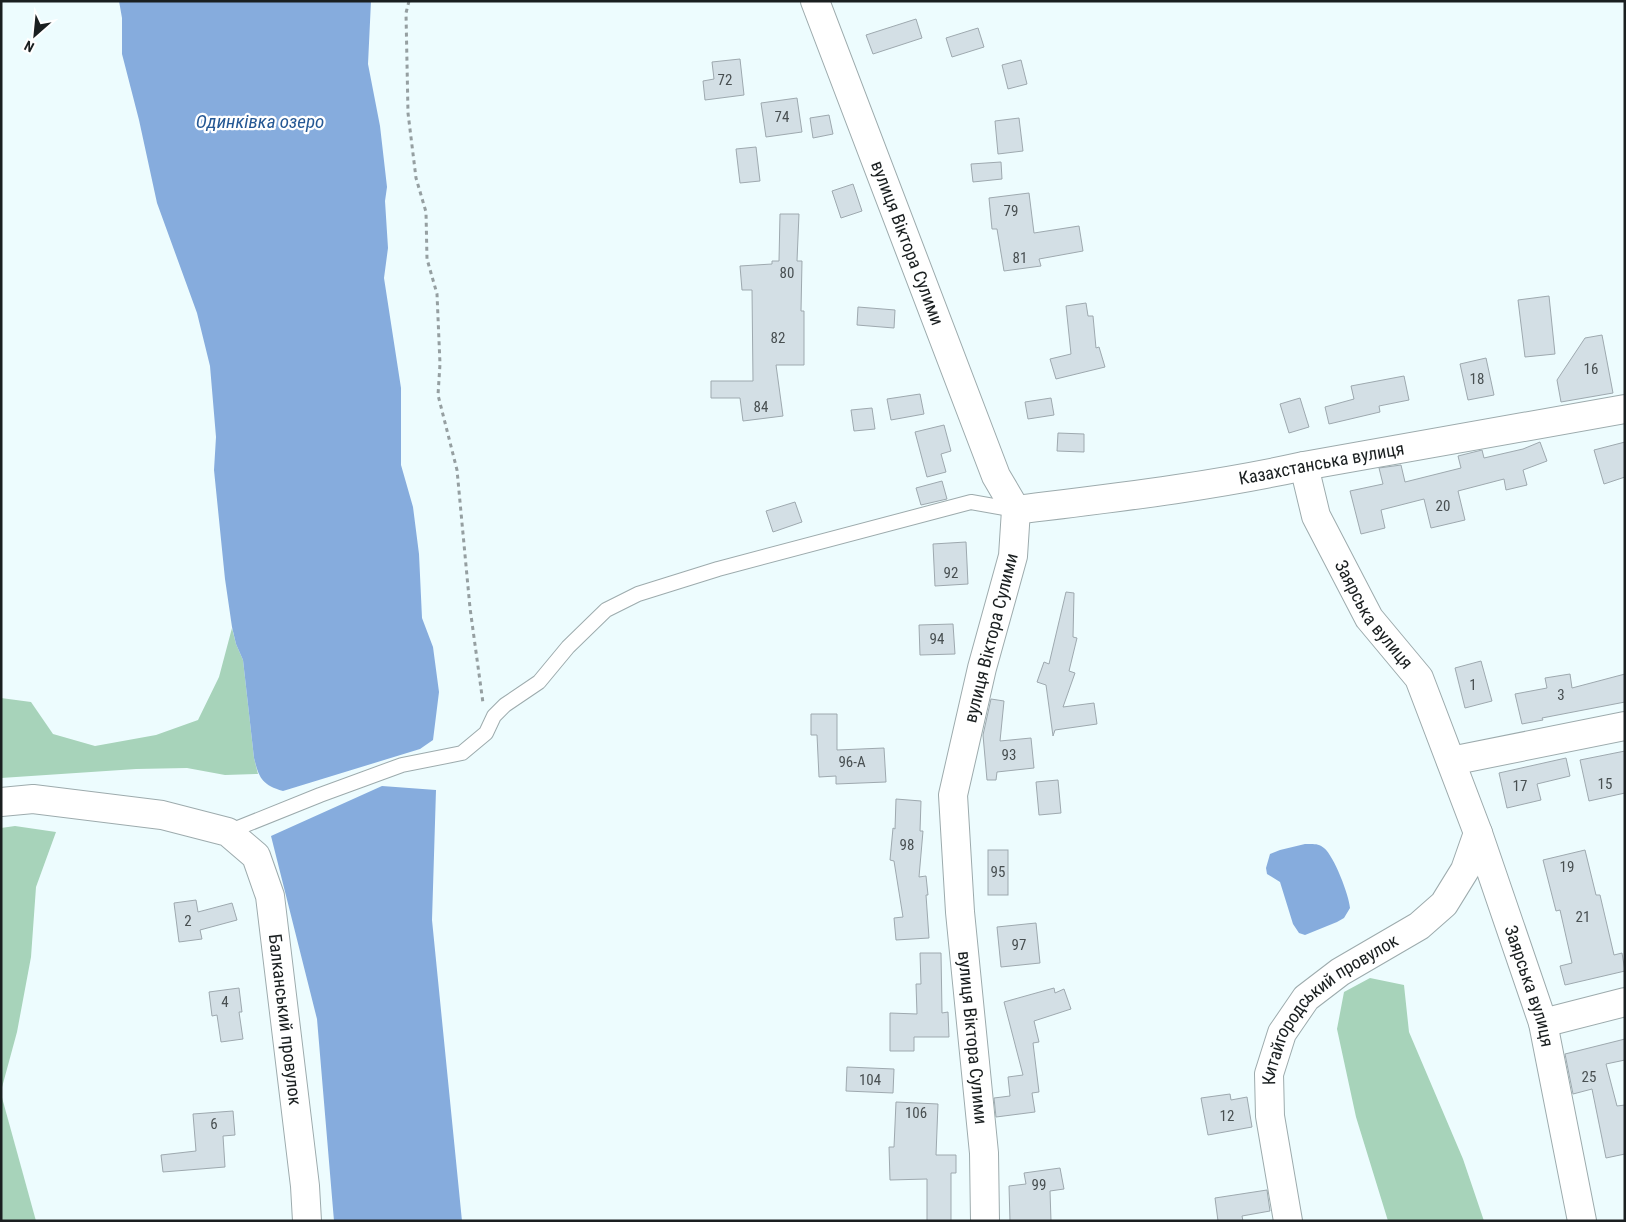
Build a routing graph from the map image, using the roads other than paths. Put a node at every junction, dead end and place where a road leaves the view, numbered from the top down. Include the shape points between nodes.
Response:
1 (815, 1) edge
2 (1625, 409) edge
3 (1304, 466) junction
4 (1016, 510) junction
5 (1625, 726) edge
6 (1450, 761) junction
7 (1, 802) edge
8 (228, 832) junction
9 (1478, 834) junction
10 (1625, 1002) edge
11 (1543, 1023) junction
12 (307, 1221) edge
13 (985, 1221) edge
14 (1288, 1221) edge
15 (1582, 1221) edge

1 - 4 street, вулиця Віктора Сулими via 996,476
2 - 3 street, Казахстанська вулиця
3 - 4 street, Казахстанська вулиця via 1257,476
3 - 6 street, Заярська вулиця via 1316,516 1369,618 1419,678
4 - 8 lane via 971,502 728,566 638,594 606,610 568,647 539,682 505,705 494,716 486,732 462,753 402,765
4 - 13 street, вулиця Віктора Сулими via 1013,556 982,668 953,795 960,912 984,1153
5 - 6 street
6 - 9 street, Заярська вулиця
7 - 8 street via 33,799 162,815
8 - 12 street, Балканський провулок via 256,856 270,896
9 - 11 street, Заярська вулиця
9 - 14 street, Китайгородський провулок via 1465,870 1444,904 1419,926 1340,972 1306,998 1282,1033 1270,1074 1270,1116
10 - 11 street
11 - 15 street, Заярська вулиця

